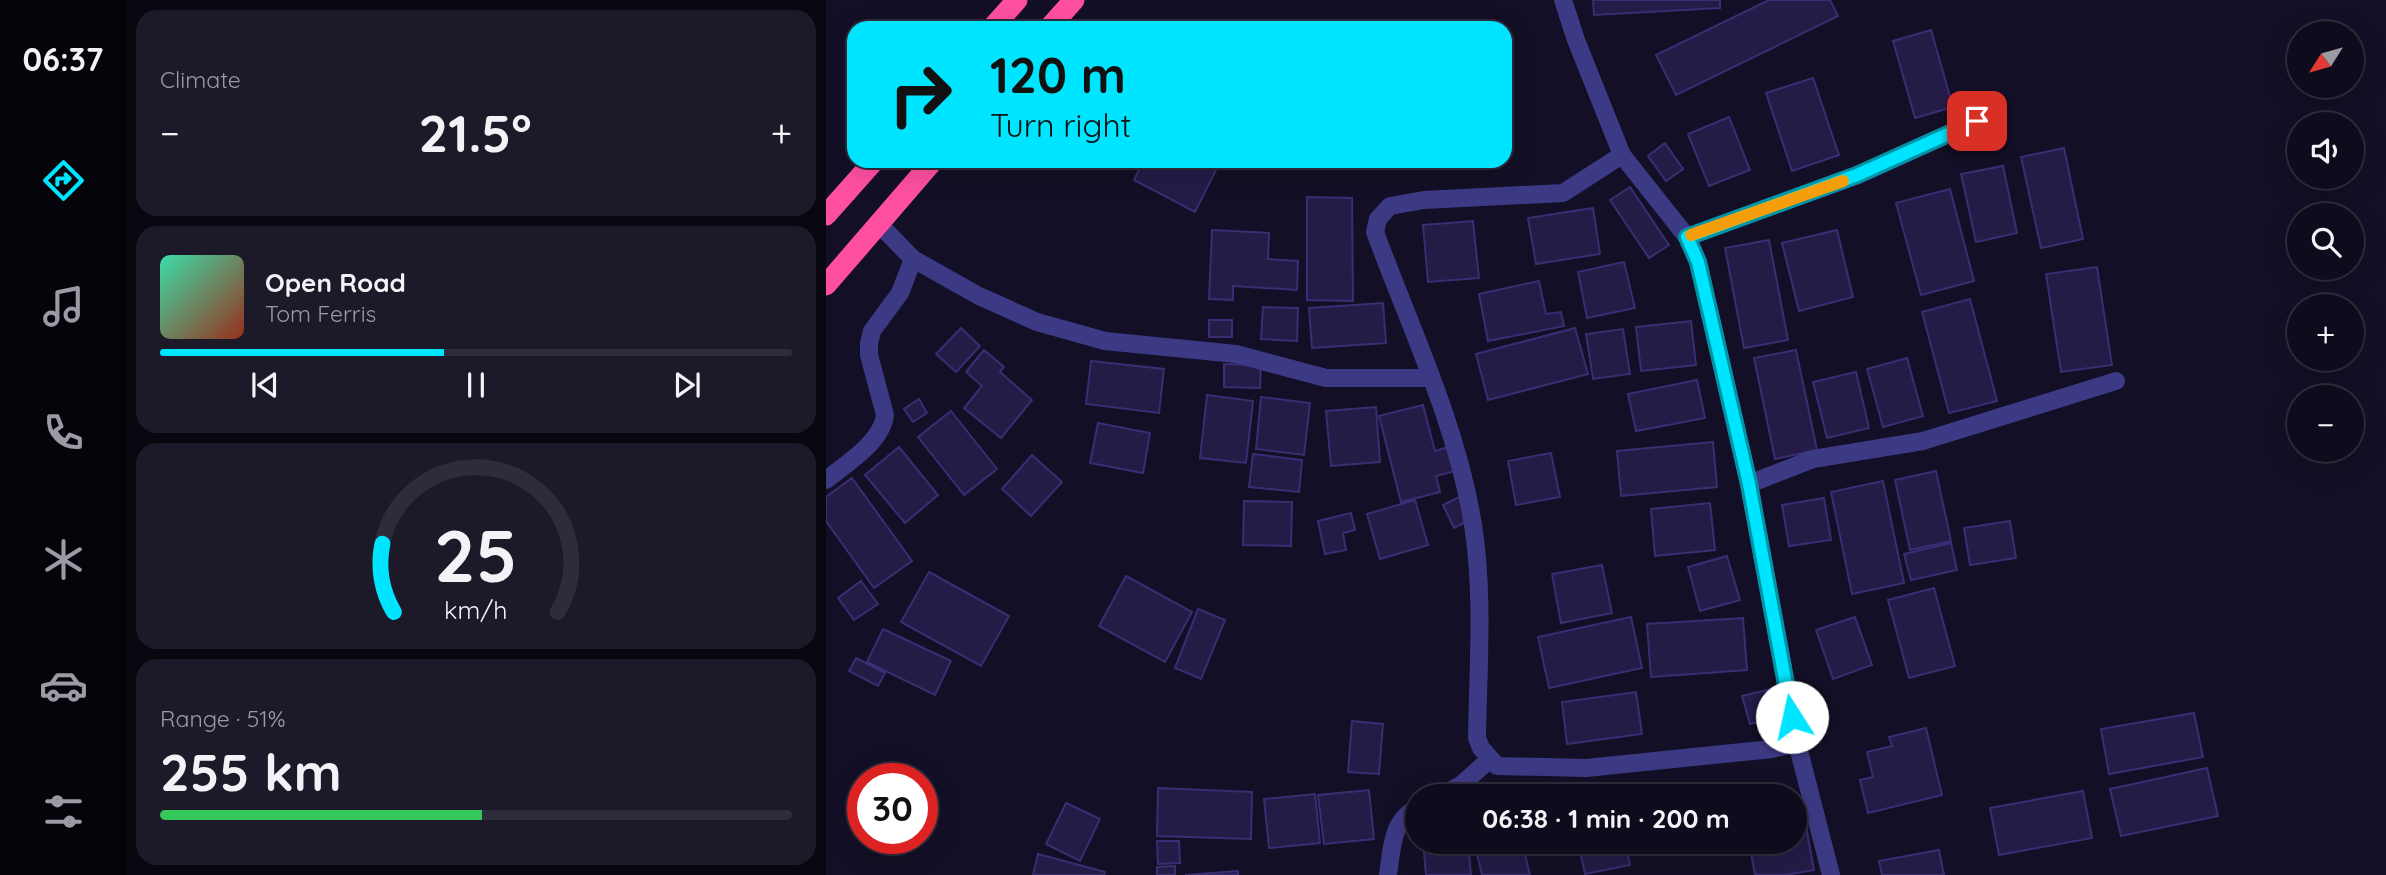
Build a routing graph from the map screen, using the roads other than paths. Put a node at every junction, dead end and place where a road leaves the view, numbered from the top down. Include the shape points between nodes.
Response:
1 (1017, 0) edge
2 (1074, 0) edge
3 (1563, 0) edge
4 (998, 21) edge
5 (1055, 21) edge
6 (1977, 121) dead end
7 (1622, 155) junction
8 (868, 168) edge
9 (927, 168) edge
10 (826, 215) edge
11 (878, 223) junction
12 (1687, 237) junction
13 (913, 259) junction
14 (826, 285) edge
15 (1430, 378) junction
16 (2116, 381) dead end
17 (826, 480) edge
18 (1749, 484) junction
19 (1797, 743) junction
20 (1490, 759) junction
21 (1462, 784) edge
22 (1405, 818) edge
23 (1388, 875) edge
24 (1831, 875) edge

1 - 4 highway
2 - 5 highway
3 - 7 street
6 - 12 street via 1857,175
7 - 12 street
7 - 15 street via 1563,193 1424,200 1390,206 1378,219 1375,232
8 - 10 highway
9 - 11 highway
11 - 13 street
11 - 14 highway
12 - 18 street via 1698,262
13 - 15 street via 1037,323 1105,341 1236,354 1326,378
13 - 17 street via 900,293 872,331 869,343 884,424
15 - 20 street via 1454,445 1473,525 1479,618 1477,738
16 - 18 street via 1923,441 1813,459
18 - 19 street
19 - 20 street via 1586,768 1497,766
19 - 24 street
20 - 21 street
22 - 23 street via 1395,832

